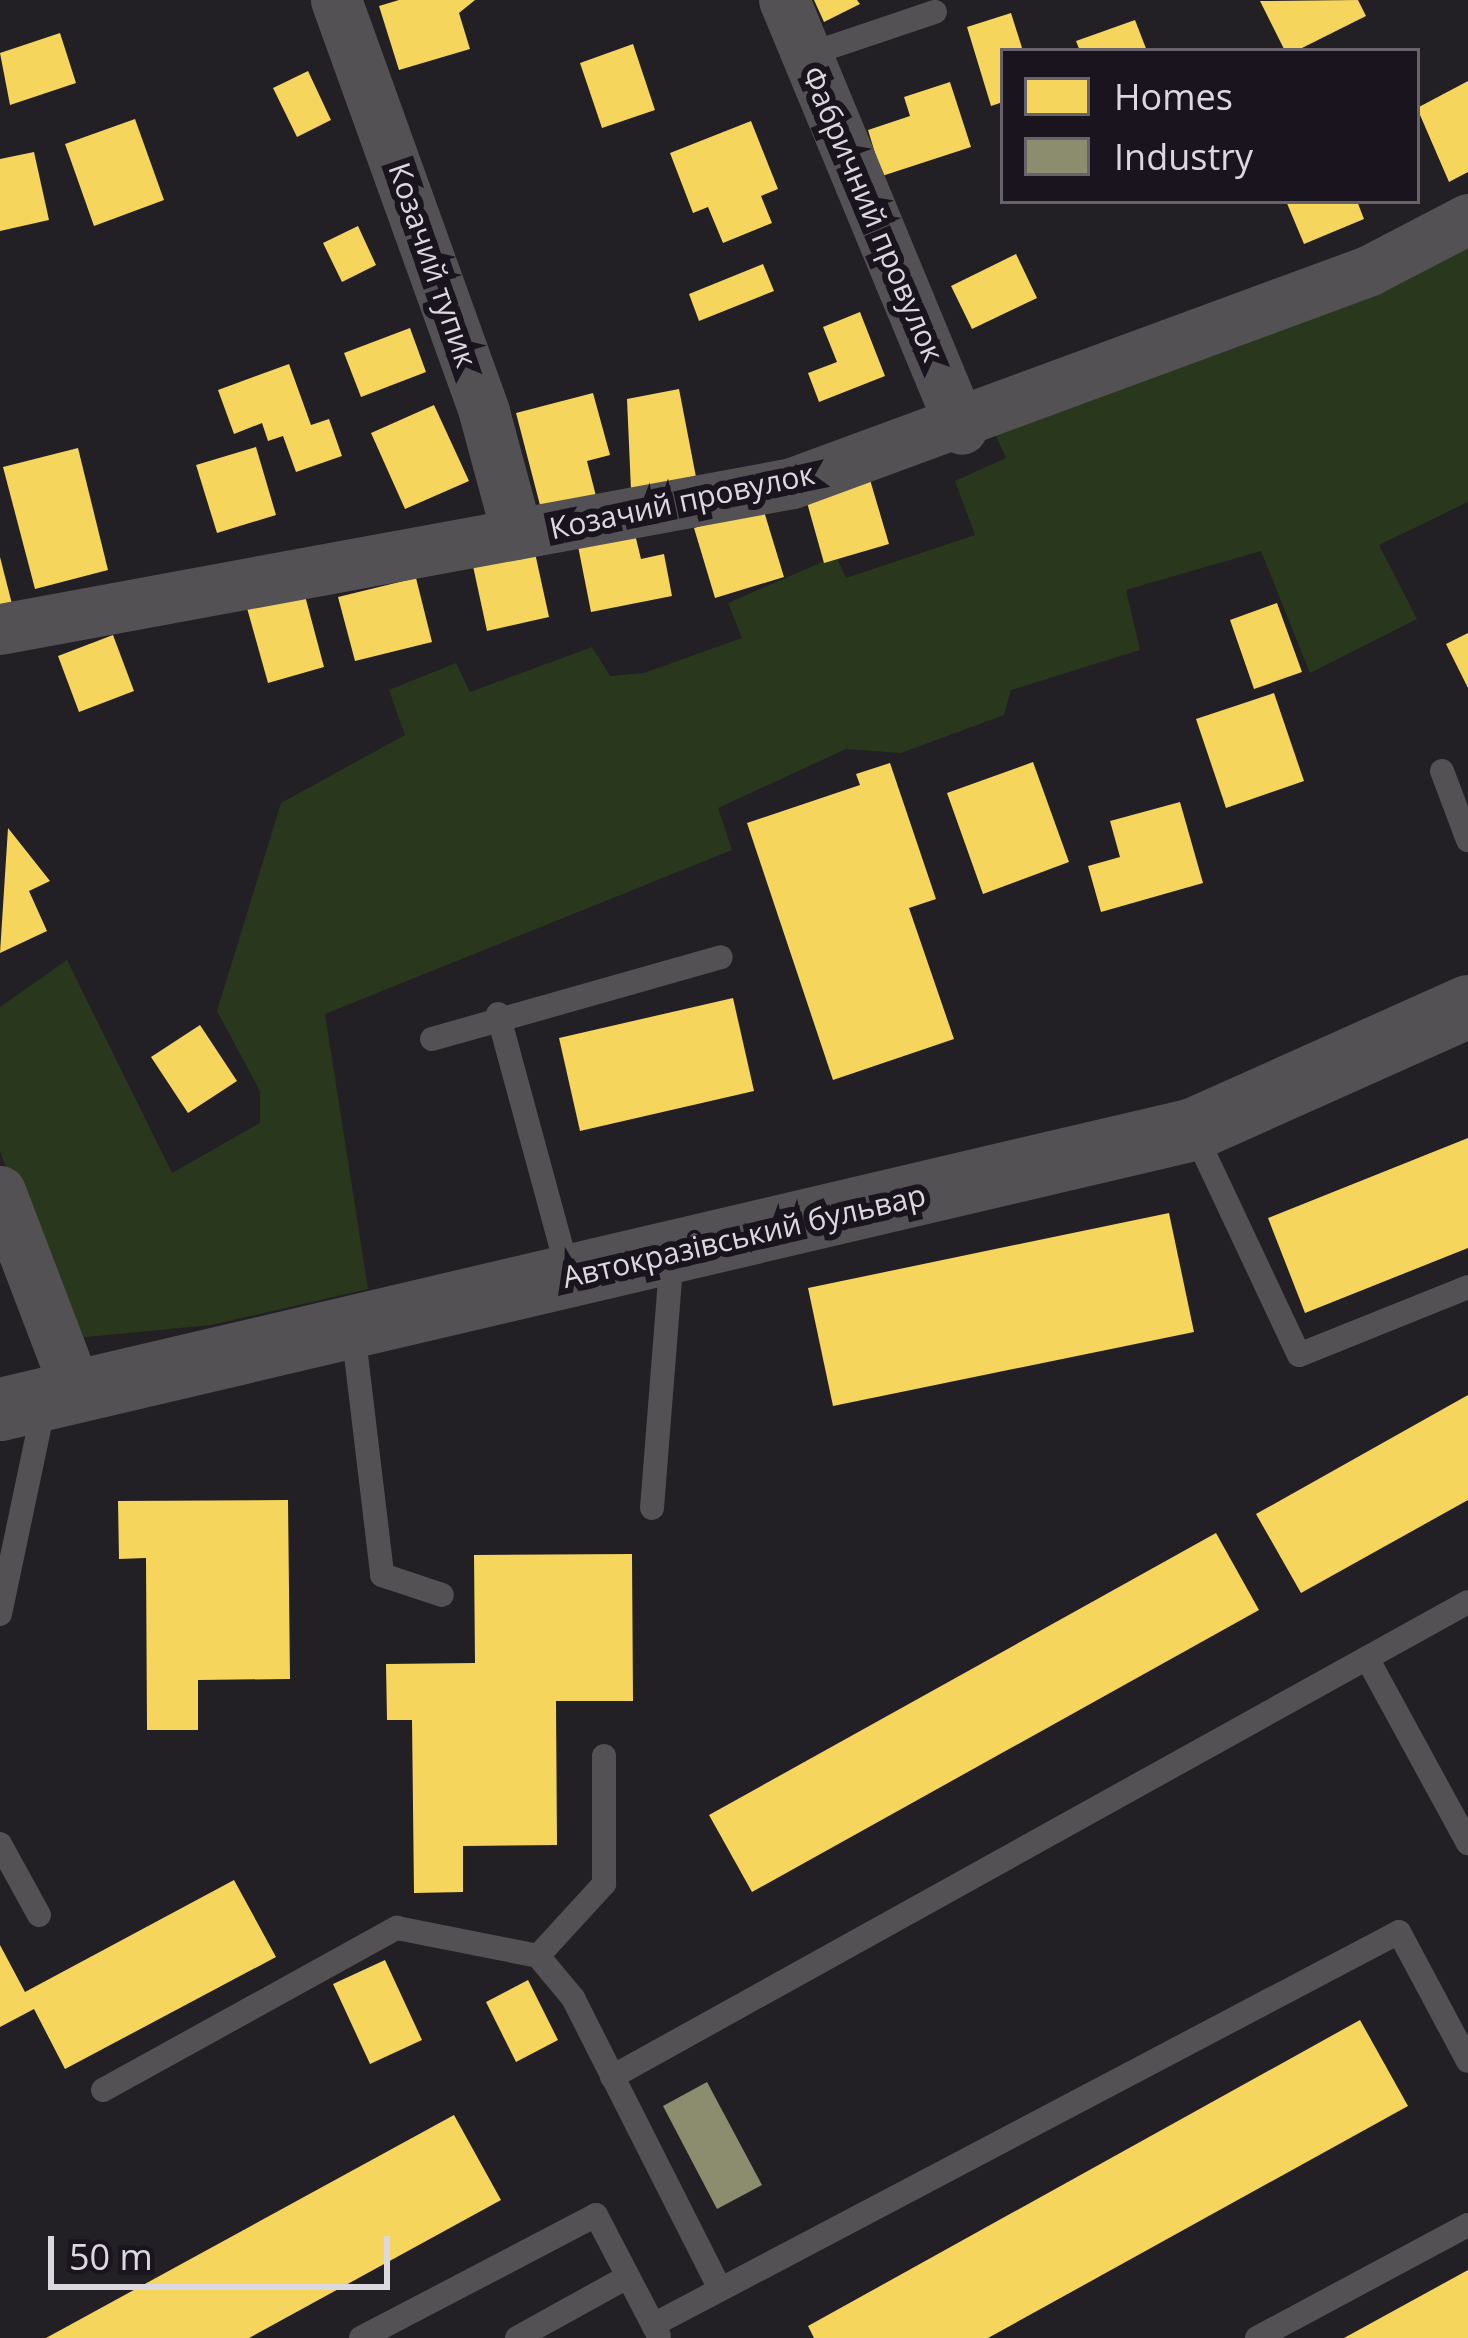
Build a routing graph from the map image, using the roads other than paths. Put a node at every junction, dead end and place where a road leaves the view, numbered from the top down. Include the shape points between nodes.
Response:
1 (336, 0) edge
2 (784, 0) edge
3 (935, 12) dead end
4 (807, 55) junction
5 (1468, 219) edge
6 (962, 429) junction
7 (517, 534) junction
8 (0, 629) edge
9 (1442, 771) dead end
10 (1468, 840) edge
11 (721, 957) dead end
12 (1468, 1006) edge
13 (498, 1014) junction
14 (432, 1039) dead end
15 (1192, 1130) junction
16 (0, 1191) edge
17 (672, 1254) junction
18 (569, 1277) junction
19 (1468, 1287) edge
20 (353, 1328) junction
21 (41, 1400) edge
22 (652, 1508) dead end
23 (442, 1595) dead end
24 (1468, 1602) edge
25 (0, 1614) edge
26 (1366, 1658) junction
27 (604, 1756) dead end
28 (1468, 1843) edge
29 (0, 1844) edge
30 (39, 1915) dead end
31 (538, 1956) junction
32 (1468, 2061) edge
33 (612, 2077) junction
34 (103, 2090) dead end
35 (1468, 2225) edge
36 (627, 2277) junction
37 (720, 2288) junction
38 (657, 2331) edge
39 (361, 2338) edge
40 (517, 2338) edge
41 (1256, 2338) edge

1 - 7 street, Козачий тупик via 484,412
2 - 4 street, Фабричний провулок
3 - 4 lane
4 - 6 street, Фабричний провулок
5 - 6 street, Козачий провулок via 1368,271
6 - 7 street, Козачий провулок via 792,483
7 - 8 street, Козачий провулок
9 - 10 lane
11 - 13 lane
12 - 15 street, Автокразівський бульвар
13 - 14 lane
13 - 18 lane
15 - 17 street, Автокразівський бульвар
15 - 19 lane via 1299,1355
16 - 21 street
17 - 18 street, Автокразівський бульвар
17 - 22 lane
18 - 20 street, Автокразівський бульвар
20 - 21 street, Автокразівський бульвар
20 - 23 lane via 382,1575
21 - 25 lane
24 - 26 lane
26 - 28 lane
26 - 33 lane
27 - 31 lane via 604,1884
29 - 30 lane
31 - 33 lane
31 - 34 lane via 397,1928
32 - 37 lane via 1399,1932
33 - 37 lane
35 - 41 lane
36 - 38 lane
36 - 39 lane via 596,2215
36 - 40 lane
37 - 38 lane

